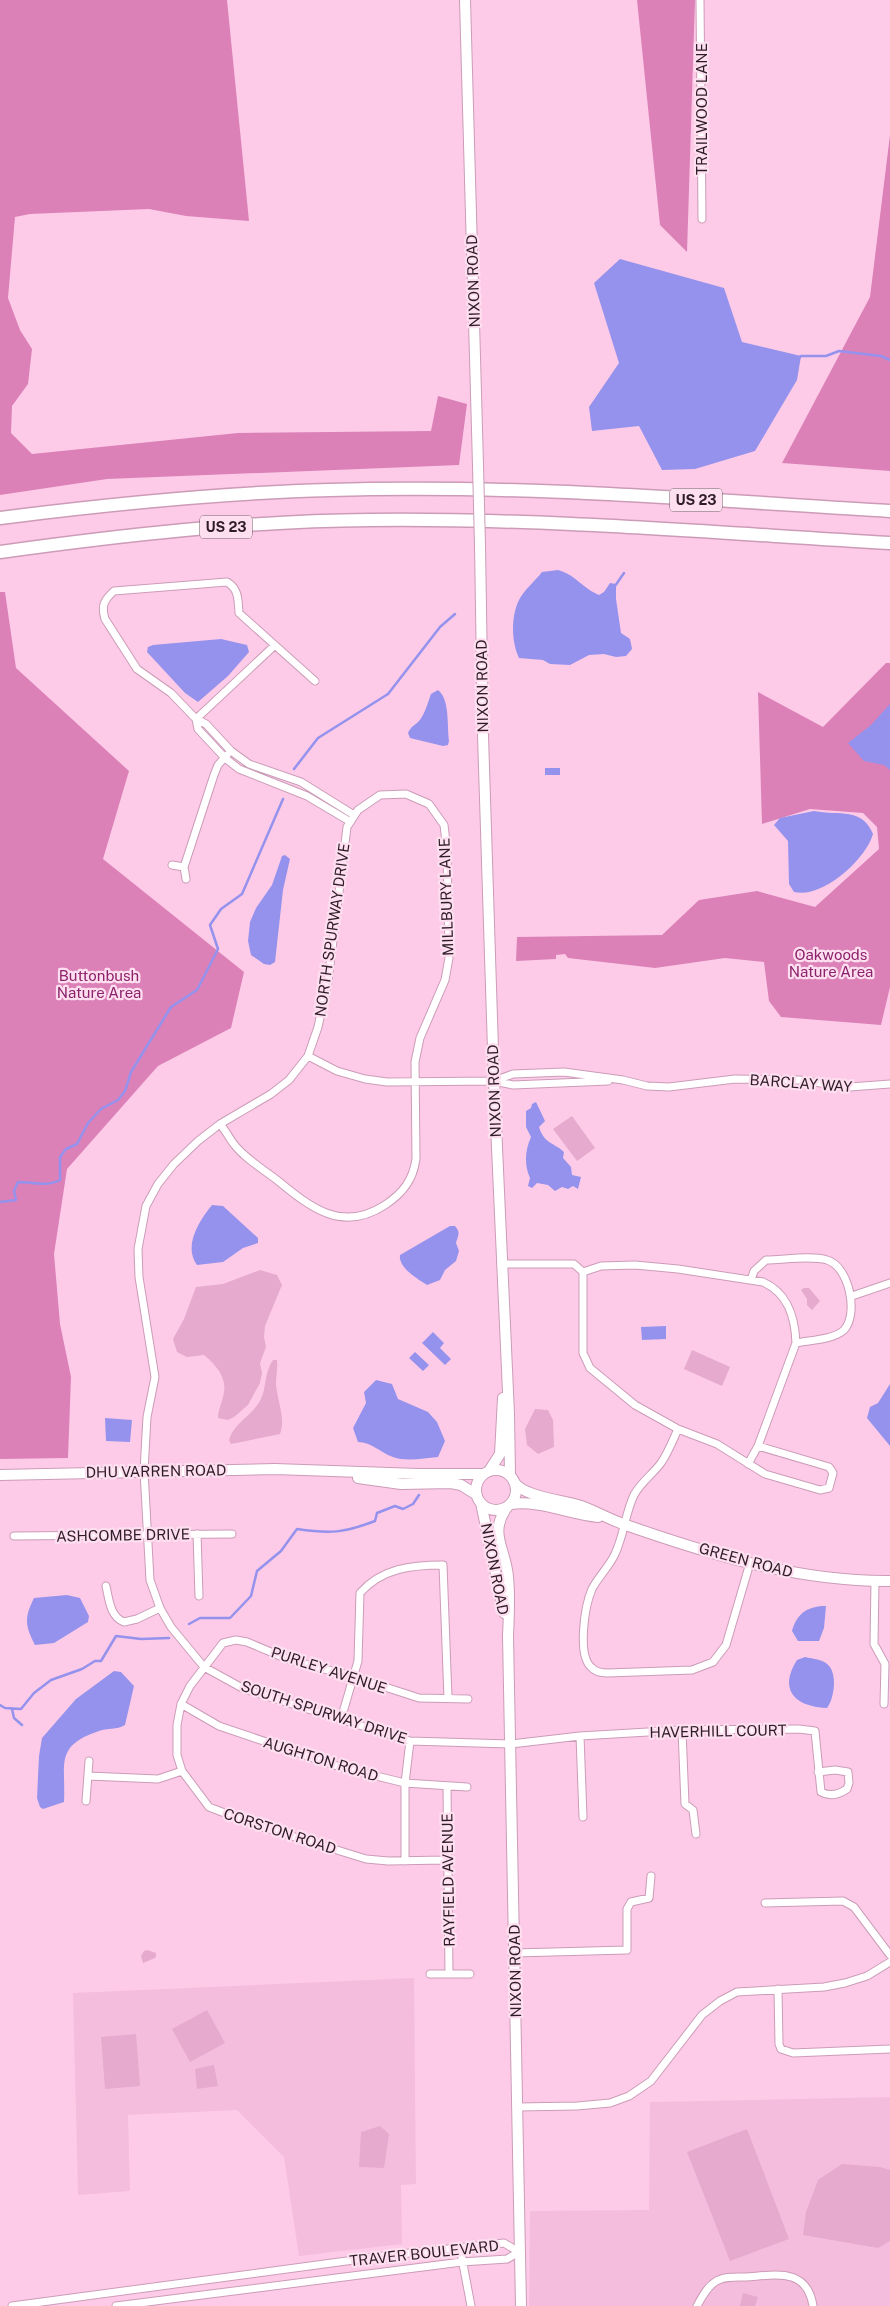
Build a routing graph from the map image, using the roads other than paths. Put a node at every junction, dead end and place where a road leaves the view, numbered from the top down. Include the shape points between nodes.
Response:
1 (465, 0) edge
2 (700, 0) edge
3 (702, 218) dead end
4 (890, 511) edge
5 (0, 518) edge
6 (890, 543) edge
7 (0, 552) edge
8 (274, 646) junction
9 (315, 681) dead end
10 (196, 719) junction
11 (231, 751) junction
12 (224, 758) junction
13 (312, 788) junction
14 (307, 796) junction
15 (352, 818) junction
16 (172, 865) dead end
17 (184, 867) junction
18 (186, 879) dead end
19 (308, 1056) junction
20 (623, 1080) junction
21 (414, 1081) junction
22 (494, 1081) junction
23 (890, 1084) edge
24 (220, 1124) junction
25 (501, 1264) junction
26 (584, 1272) junction
27 (752, 1280) junction
28 (890, 1283) edge
29 (852, 1296) junction
30 (796, 1343) junction
31 (506, 1372) junction
32 (678, 1429) junction
33 (758, 1446) junction
34 (748, 1464) junction
35 (144, 1471) junction
36 (312, 1471) junction
37 (487, 1472) junction
38 (0, 1475) edge
39 (512, 1478) junction
40 (479, 1499) junction
41 (509, 1506) junction
42 (606, 1518) junction
43 (625, 1524) junction
44 (147, 1534) junction
45 (198, 1534) junction
46 (232, 1534) dead end
47 (14, 1536) dead end
48 (750, 1563) junction
49 (875, 1581) junction
50 (890, 1581) edge
51 (106, 1586) dead end
52 (199, 1596) dead end
53 (160, 1608) junction
54 (508, 1636) junction
55 (888, 1664) edge
56 (204, 1667) junction
57 (353, 1677) junction
58 (448, 1698) junction
59 (468, 1699) dead end
60 (181, 1704) junction
61 (884, 1704) dead end
62 (341, 1719) junction
63 (682, 1730) junction
64 (580, 1736) junction
65 (410, 1741) junction
66 (511, 1744) junction
67 (89, 1761) dead end
68 (182, 1771) junction
69 (818, 1772) junction
70 (88, 1776) junction
71 (405, 1784) junction
72 (446, 1786) junction
73 (467, 1787) dead end
74 (86, 1800) dead end
75 (583, 1817) dead end
76 (696, 1834) dead end
77 (446, 1860) junction
78 (405, 1861) junction
79 (652, 1876) dead end
80 (765, 1902) dead end
81 (515, 1953) junction
82 (890, 1955) edge
83 (890, 1962) edge
84 (430, 1974) dead end
85 (450, 1974) junction
86 (470, 1974) dead end
87 (778, 1989) junction
88 (890, 2049) edge
89 (518, 2107) junction
90 (460, 2248) junction
91 (519, 2252) junction
92 (462, 2262) junction
93 (12, 2306) edge
94 (116, 2306) edge
95 (471, 2306) edge
96 (521, 2306) edge
97 (696, 2306) edge
98 (813, 2306) edge

1 - 22 main road, NIXON ROAD, bridge
2 - 3 street, TRAILWOOD LANE
4 - 5 highway, US 23 via 501,491 333,490 145,501
6 - 7 highway, US 23 via 512,522 370,520 181,530
8 - 9 street
8 - 10 street
8 - 10 street via 239,613 238,593 226,582 114,591 105,599 102,610 105,619 137,669 171,693
10 - 11 street via 206,724
10 - 12 street via 198,729
11 - 12 street
11 - 13 street via 249,764
12 - 14 street via 248,774
12 - 17 street via 214,775
13 - 14 street
13 - 15 street
14 - 15 street
15 - 19 street, NORTH SPURWAY DRIVE via 344,846 328,981
15 - 21 street, MILLBURY LANE via 380,795 406,794 429,804 444,825 449,958 445,980 420,1038
16 - 17 street
17 - 18 street
19 - 21 street via 337,1071 365,1079
19 - 24 street, NORTH SPURWAY DRIVE via 283,1085
20 - 22 street, BARCLAY WAY via 513,1085
20 - 22 street, BARCLAY WAY via 564,1072 513,1074
20 - 23 street, BARCLAY WAY via 669,1087 735,1079 799,1080 850,1086
21 - 22 street
21 - 24 street, MILLBURY LANE via 416,1140 413,1174 405,1188 391,1201 357,1216 335,1216 305,1203 240,1150
22 - 25 main road, NIXON ROAD
24 - 35 street, NORTH SPURWAY DRIVE via 174,1164 158,1184 146,1206 140,1228 139,1277 155,1377 147,1417
25 - 26 street via 574,1264
25 - 31 main road, NIXON ROAD
26 - 27 street via 601,1266 635,1265
26 - 32 street via 583,1354 590,1368 635,1405
27 - 29 street via 754,1271 766,1260 820,1258 830,1260 838,1268
27 - 30 street via 775,1287 784,1297 793,1317
28 - 29 street
29 - 30 street via 844,1330
30 - 33 street
31 - 37 main road, NIXON ROAD via 500,1454
31 - 39 main road, NIXON ROAD
32 - 34 street via 717,1444
32 - 43 street via 660,1463 643,1480 633,1497
33 - 34 street
33 - 34 street via 830,1467 833,1472 829,1488 820,1490 765,1474
35 - 36 main road, DHU VARREN ROAD
35 - 38 main road, DHU VARREN ROAD
35 - 44 street, SOUTH SPURWAY DRIVE
36 - 37 main road, DHU VARREN ROAD
36 - 40 main road, DHU VARREN ROAD via 401,1484 451,1483 461,1485
37 - 39 main road via 503,1471
37 - 40 main road via 478,1484
39 - 41 main road via 515,1494
39 - 42 main road, GREEN ROAD via 518,1487 531,1493 581,1507
40 - 41 main road via 494,1509
40 - 54 main road, NIXON ROAD
41 - 42 main road, GREEN ROAD via 529,1504
41 - 54 main road, NIXON ROAD via 500,1518 498,1532 508,1575
42 - 43 main road, GREEN ROAD
43 - 48 main road, GREEN ROAD
43 - 48 street via 615,1555 593,1587 585,1616 584,1655 591,1668 599,1673 692,1670 713,1662 726,1645
44 - 45 street, ASHCOMBE DRIVE
44 - 47 street, ASHCOMBE DRIVE
44 - 53 street, SOUTH SPURWAY DRIVE via 150,1580
45 - 46 street, ASHCOMBE DRIVE
45 - 52 street
48 - 49 main road, GREEN ROAD via 802,1575
49 - 50 main road, GREEN ROAD
49 - 55 street via 874,1644
51 - 53 street via 112,1611 124,1622 137,1620
53 - 56 street, SOUTH SPURWAY DRIVE via 171,1627
54 - 66 main road, NIXON ROAD
55 - 61 street
56 - 57 street, PURLEY AVENUE via 223,1643 236,1640 292,1661
56 - 60 street, CORSTON ROAD
56 - 62 street, SOUTH SPURWAY DRIVE via 244,1689
57 - 58 street, PURLEY AVENUE via 419,1698
57 - 58 street via 358,1661 360,1593 379,1576 401,1568 443,1565
57 - 62 street
58 - 59 street, PURLEY AVENUE
60 - 68 street, CORSTON ROAD via 177,1755
60 - 71 street, AUGHTON ROAD via 220,1726 343,1768
62 - 65 street, SOUTH SPURWAY DRIVE
63 - 64 street, HAVERHILL COURT
63 - 69 street, HAVERHILL COURT via 815,1731
63 - 76 street via 686,1804 693,1810
64 - 66 street, HAVERHILL COURT
64 - 75 street
65 - 66 street, SOUTH SPURWAY DRIVE
65 - 71 street
66 - 81 main road, NIXON ROAD
67 - 70 street
68 - 70 street via 158,1779
68 - 78 street, CORSTON ROAD via 209,1807 235,1818 366,1859
69 - 69 street, HAVERHILL COURT via 821,1792 826,1795 847,1789 848,1772
70 - 74 street
71 - 72 street, AUGHTON ROAD
71 - 78 street
72 - 73 street, AUGHTON ROAD
72 - 77 street, RAYFIELD AVENUE
77 - 78 street, CORSTON ROAD
77 - 85 street, RAYFIELD AVENUE
79 - 81 street via 649,1898 631,1902 627,1909 627,1950
80 - 82 street via 843,1901 854,1907
81 - 89 main road, NIXON ROAD
83 - 87 street via 867,1976 845,1983
84 - 85 street
85 - 86 street
87 - 88 street via 779,2044 785,2050 793,2053
87 - 89 street via 737,1992 716,2004 702,2015 651,2081 629,2096 610,2103
89 - 91 main road, NIXON ROAD
90 - 91 street, TRAVER BOULEVARD via 504,2243
90 - 92 street
90 - 93 street, TRAVER BOULEVARD
91 - 92 street, TRAVER BOULEVARD via 507,2259
91 - 96 main road, NIXON ROAD
92 - 94 street, TRAVER BOULEVARD
92 - 95 street
97 - 98 street via 717,2280 784,2274 802,2282 810,2293

